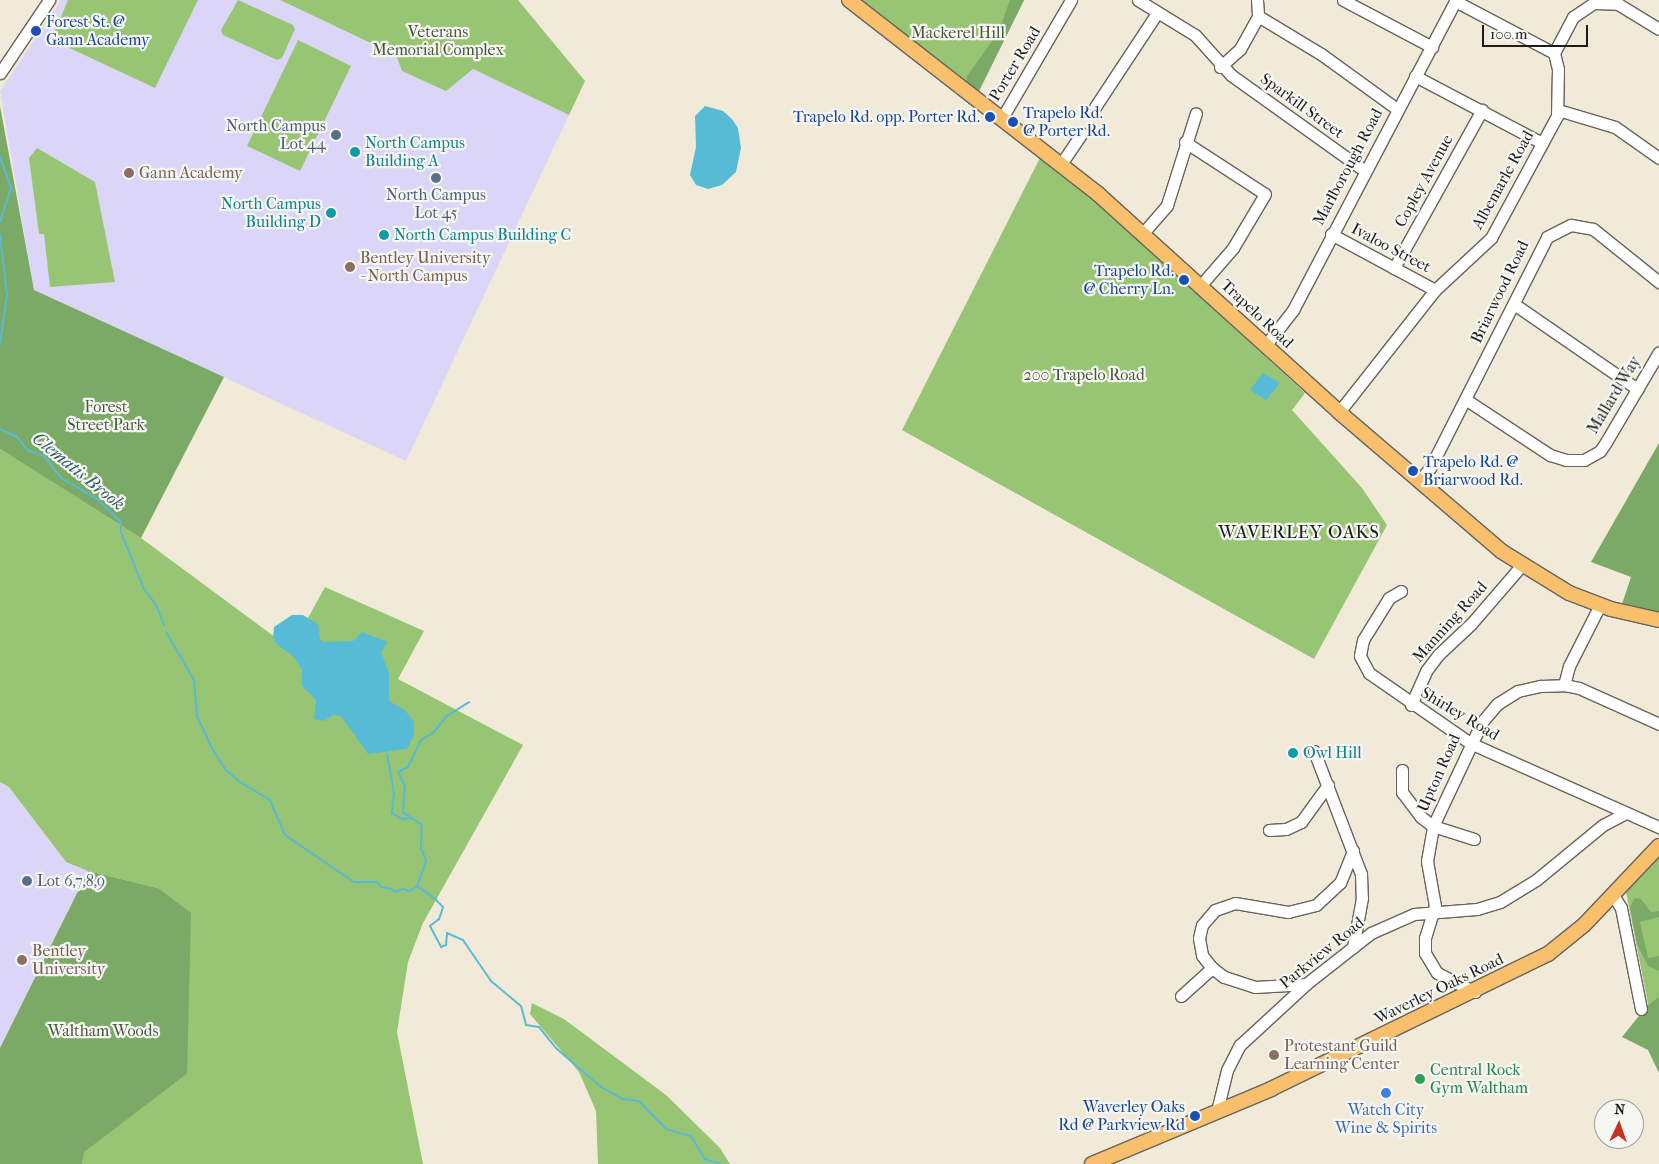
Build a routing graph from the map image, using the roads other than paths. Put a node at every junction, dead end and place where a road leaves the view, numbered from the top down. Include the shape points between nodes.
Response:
1 (49, 0) edge
2 (849, 0) edge
3 (1071, 0) edge
4 (1138, 0) edge
5 (1257, 0) edge
6 (1343, 0) edge
7 (1455, 1) edge
8 (1157, 13) junction
9 (1258, 16) junction
10 (1659, 29) edge
11 (1432, 47) junction
12 (1554, 53) junction
13 (1220, 67) junction
14 (0, 73) edge
15 (1415, 76) junction
16 (1095, 107) dead end
17 (1397, 109) junction
18 (1482, 110) junction
19 (1558, 110) junction
20 (1196, 113) dead end
21 (1002, 118) junction
22 (1082, 133) dead end
23 (1185, 142) junction
24 (1542, 144) junction
25 (1659, 158) edge
26 (1061, 164) junction
27 (1365, 171) junction
28 (1143, 233) junction
29 (1331, 234) junction
30 (1394, 268) junction
31 (1659, 282) edge
32 (1200, 286) junction
33 (1435, 290) junction
34 (1514, 304) junction
35 (1265, 346) junction
36 (1659, 352) edge
37 (1637, 389) junction
38 (1465, 399) junction
39 (1339, 412) junction
40 (1419, 481) junction
41 (1521, 566) junction
42 (1401, 591) dead end
43 (1600, 605) junction
44 (1659, 620) edge
45 (1564, 685) junction
46 (1411, 705) junction
47 (1659, 724) edge
48 (1470, 743) junction
49 (1314, 751) dead end
50 (1402, 770) dead end
51 (1328, 785) junction
52 (1626, 813) junction
53 (1433, 826) junction
54 (1659, 826) edge
55 (1269, 830) dead end
56 (1474, 839) dead end
57 (1659, 846) edge
58 (1353, 850) junction
59 (1613, 896) junction
60 (1434, 911) junction
61 (1353, 946) junction
62 (1212, 968) junction
63 (1306, 984) junction
64 (1475, 992) junction
65 (1181, 996) dead end
66 (1641, 1009) dead end
67 (1217, 1111) junction
68 (1092, 1164) edge

1 - 14 street
2 - 21 main road, Trapelo Road
3 - 21 street, Porter Road
4 - 8 street
5 - 9 street
6 - 11 street
7 - 11 street, Marlborough Road
7 - 12 street
8 - 13 street via 1195,35
8 - 16 street
9 - 13 street via 1240,49
9 - 17 street via 1337,65
10 - 12 street via 1618,4 1594,3 1573,17
11 - 15 street, Marlborough Road
12 - 19 street, Albemarle Road via 1558,70
13 - 27 street, Sparkill Street
15 - 17 street, Marlborough Road
15 - 18 street
17 - 27 street, Marlborough Road
18 - 24 street
18 - 30 street, Copley Avenue
19 - 24 street, Albemarle Road
19 - 25 street via 1615,126
20 - 23 street
21 - 26 main road, Trapelo Road
22 - 26 street
23 - 28 street via 1167,205
23 - 32 street via 1265,194 1233,248
24 - 33 street, Albemarle Road via 1491,238
26 - 28 main road, Trapelo Road
27 - 29 street, Marlborough Road
28 - 32 main road, Trapelo Road
29 - 30 street, Ivaloo Street
29 - 35 street, Marlborough Road via 1293,310
30 - 33 street, Ivaloo Street
31 - 34 street, Briarwood Road via 1599,232 1586,226 1571,225 1552,233 1543,242
32 - 35 main road, Trapelo Road
33 - 39 street, Albemarle Road
34 - 37 street
34 - 38 street, Briarwood Road
35 - 39 main road, Trapelo Road
36 - 37 street, Mallard Way
37 - 38 street, Mallard Way via 1600,451 1575,461 1550,455
38 - 40 street, Briarwood Road via 1430,468
39 - 40 main road, Trapelo Road
40 - 41 main road, Trapelo Road
41 - 43 main road, Trapelo Road via 1560,589
41 - 46 street, Manning Road via 1471,624 1439,654 1426,671
42 - 46 street, Shirley Road via 1389,598 1367,632 1360,656 1369,672
43 - 44 main road, Trapelo Road
43 - 45 street via 1568,666
45 - 47 street, Upton Road via 1579,688
45 - 48 street, Upton Road via 1532,687 1511,695 1492,709
46 - 48 street, Shirley Road
48 - 52 street, Shirley Road
48 - 53 street, Upton Road
49 - 51 street
50 - 53 street via 1401,785 1405,798
51 - 55 street via 1301,822 1286,829
51 - 58 street
52 - 54 street, Shirley Road
52 - 60 street, Parkview Road via 1603,824 1536,880 1500,902 1477,909
53 - 56 street
53 - 60 street, Upton Road via 1427,862
57 - 59 main road, Waverley Oaks Road
58 - 61 street via 1362,885
58 - 62 street via 1336,890 1309,909 1288,912 1235,903 1210,914 1202,924 1199,938 1202,955
59 - 64 main road, Waverley Oaks Road via 1548,954
59 - 66 street via 1622,908
60 - 61 street, Parkview Road via 1402,917
60 - 64 street, Upton Road via 1425,938 1427,960 1444,978
61 - 63 street, Parkview Road
62 - 63 street via 1231,980 1255,987
62 - 65 street
63 - 67 street, Parkview Road via 1240,1045 1227,1070
64 - 67 main road, Waverley Oaks Road via 1271,1090
67 - 68 main road, Waverley Oaks Road

